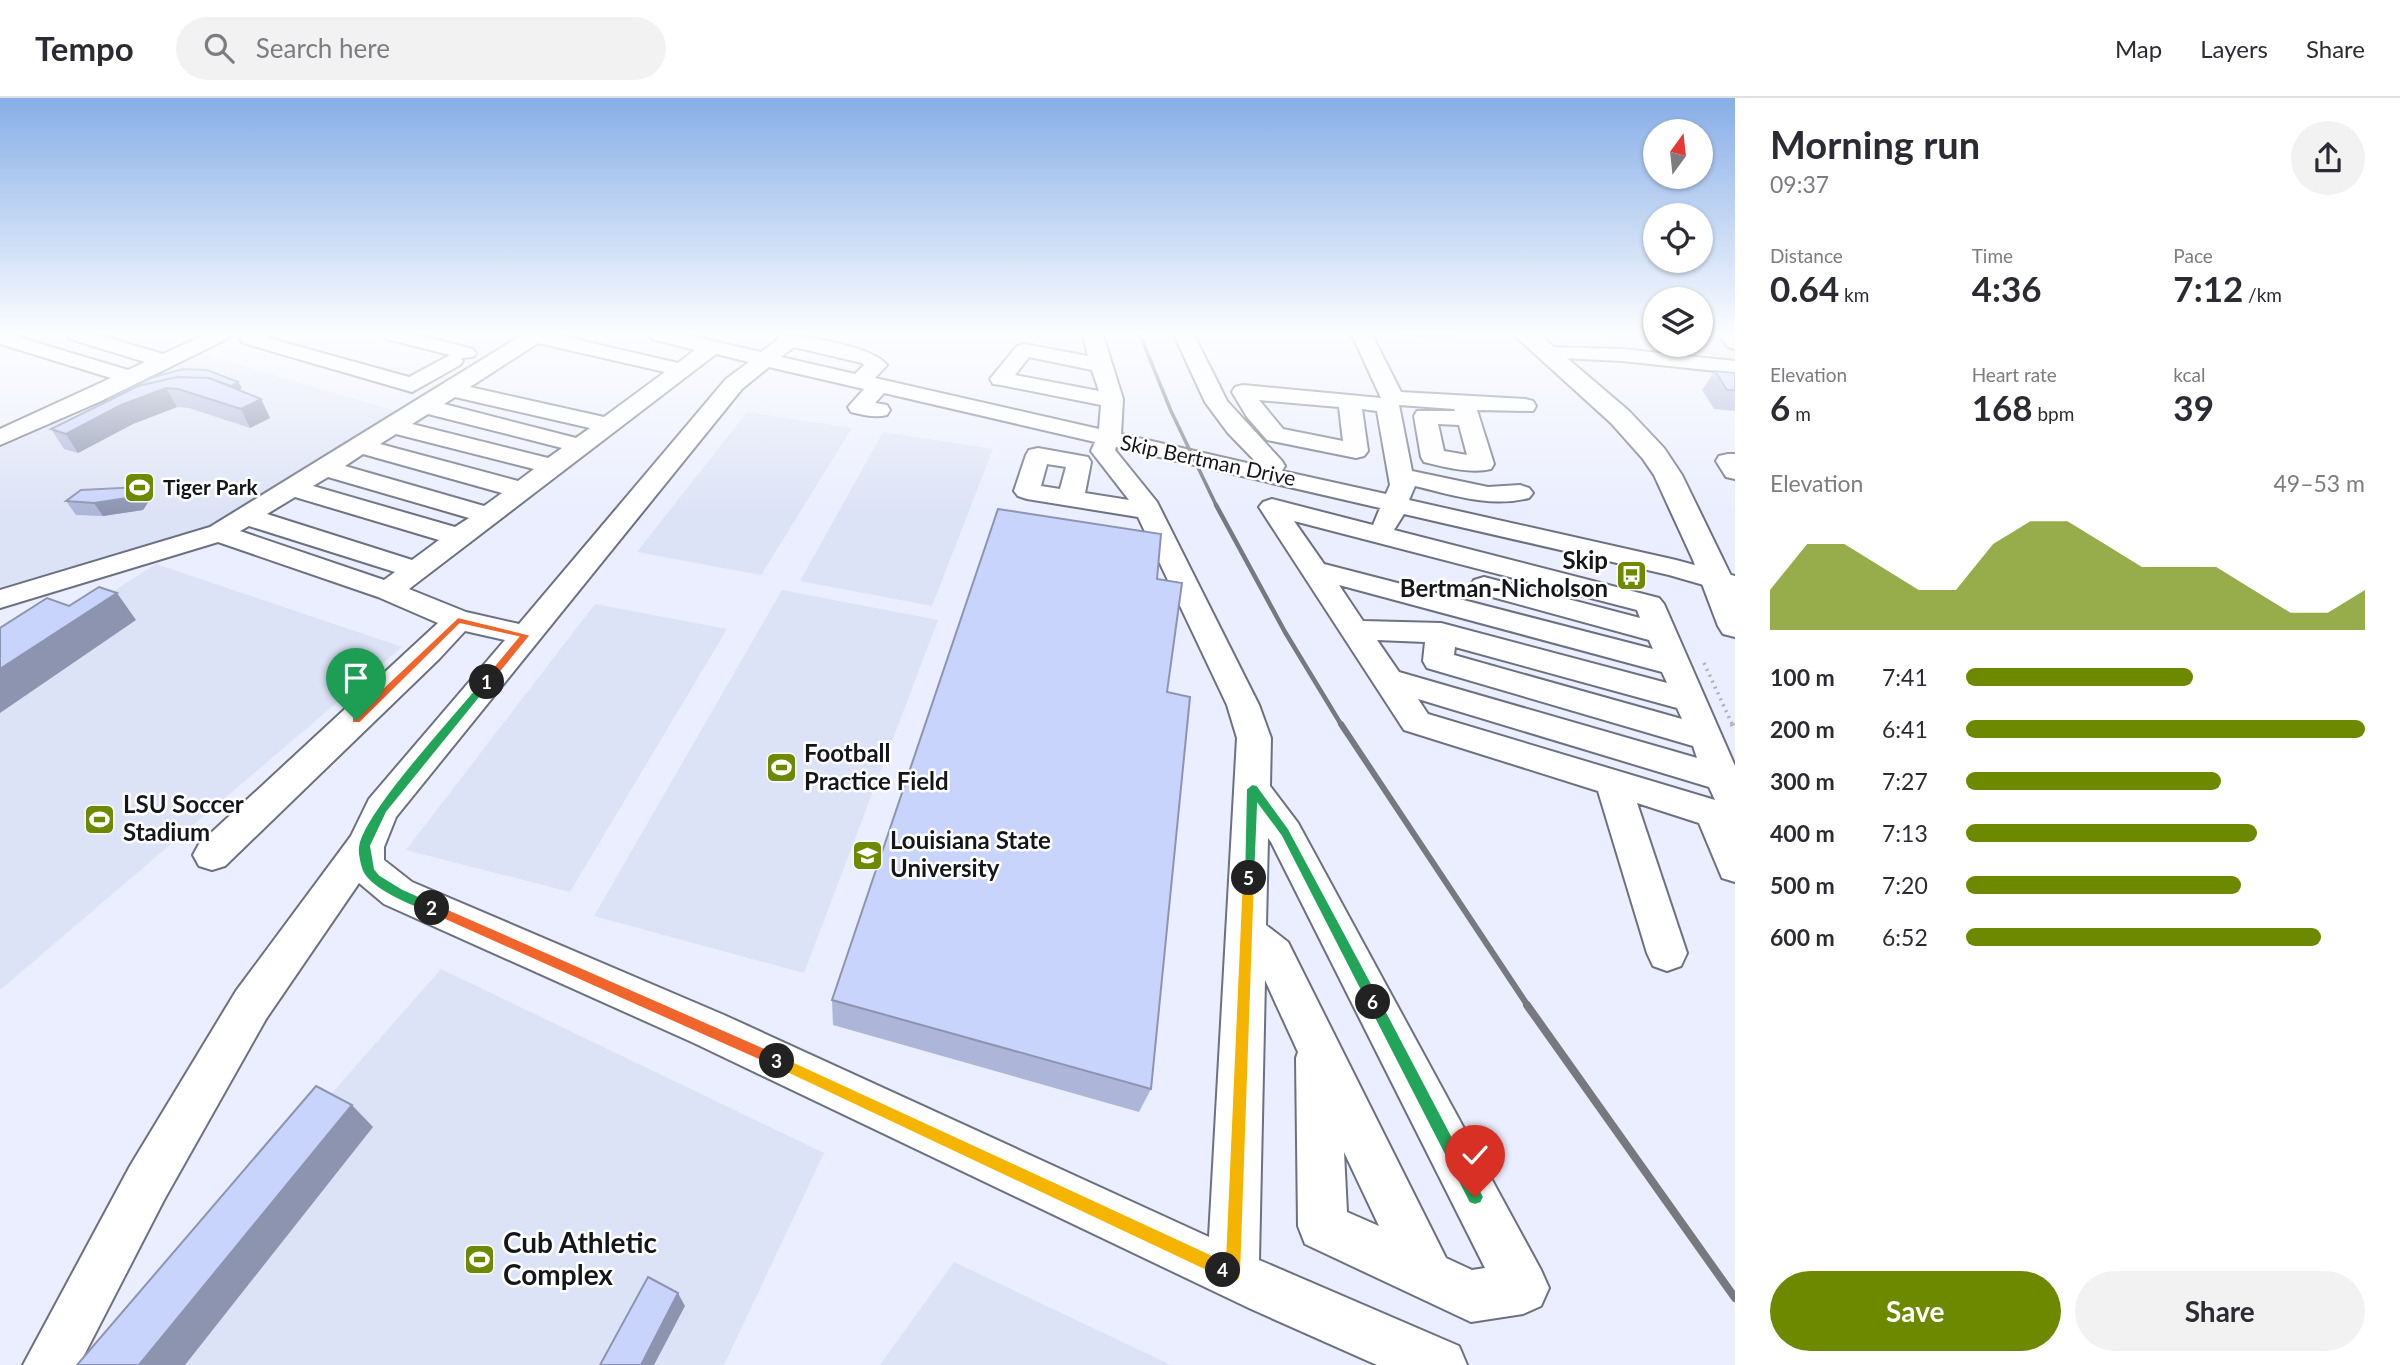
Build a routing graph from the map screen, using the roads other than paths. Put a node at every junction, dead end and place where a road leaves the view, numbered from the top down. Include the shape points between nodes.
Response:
1 (96, 394) edge
2 (439, 394) edge
3 (550, 394) edge
4 (650, 394) edge
5 (726, 394) edge
6 (868, 394) edge
7 (931, 394) edge
8 (1076, 394) edge
9 (1093, 394) edge
10 (1109, 394) edge
11 (1211, 394) edge
12 (1245, 394) edge
13 (1261, 394) edge
14 (1387, 394) edge
15 (1594, 394) edge
16 (1390, 402) junction
17 (425, 406) junction
18 (1525, 406) dead end
19 (879, 410) dead end
20 (1351, 410) junction
21 (1255, 412) junction
22 (608, 414) junction
23 (393, 426) junction
24 (0, 438) edge
25 (1109, 439) junction
26 (360, 446) junction
27 (580, 446) junction
28 (1735, 461) edge
29 (553, 467) junction
30 (325, 468) junction
31 (1735, 472) edge
32 (1281, 476) junction
33 (1402, 476) junction
34 (292, 488) junction
35 (521, 490) junction
36 (1520, 493) dead end
37 (1071, 498) dead end
38 (1395, 504) junction
39 (1148, 511) junction
40 (488, 515) junction
41 (246, 516) junction
42 (219, 533) junction
43 (1290, 534) junction
44 (1382, 536) junction
45 (459, 537) junction
46 (416, 570) junction
47 (1314, 570) junction
48 (1726, 582) edge
49 (388, 591) junction
50 (0, 599) edge
51 (458, 621) junction
52 (1735, 626) edge
53 (1354, 630) junction
54 (1661, 632) junction
55 (1441, 633) junction
56 (526, 635) junction
57 (1675, 665) junction
58 (1387, 679) junction
59 (1690, 700) junction
60 (1706, 738) junction
61 (1613, 783) junction
62 (1252, 789) junction
63 (1727, 805) edge
64 (364, 846) junction
65 (212, 856) dead end
66 (1735, 867) edge
67 (1247, 933) junction
68 (1667, 953) dead end
69 (1317, 1046) junction
70 (1233, 1274) junction
71 (1428, 1276) junction
72 (50, 1365) edge
73 (1440, 1365) edge

1 - 24 street
2 - 17 street
3 - 22 street
4 - 22 street via 631,408
5 - 56 street
6 - 19 street via 859,407
7 - 25 street, Skip Bertman Drive via 1003,424
8 - 9 street
10 - 25 street via 1115,418
11 - 32 street
12 - 21 street
13 - 20 street
14 - 16 street
15 - 48 main road via 1654,454
16 - 18 street via 1467,411
16 - 20 street
16 - 33 street
17 - 23 street
17 - 27 street
20 - 21 street
20 - 21 street via 1356,452 1275,435
22 - 27 street
23 - 26 street
23 - 29 street
25 - 32 street, Skip Bertman Drive
25 - 39 street via 1103,451
26 - 30 street
26 - 35 street
27 - 29 street
28 - 31 street via 1728,461
29 - 35 street
30 - 34 street
30 - 40 street
32 - 38 street, Skip Bertman Drive
33 - 36 street via 1488,495
33 - 38 street
34 - 41 street
34 - 45 street
35 - 40 street
37 - 39 street
38 - 44 street
38 - 48 street, Skip Bertman Drive
39 - 62 street via 1243,705 1254,738
40 - 45 street
41 - 42 street
41 - 46 street
42 - 49 street
42 - 50 street
43 - 44 street via 1272,507
43 - 47 street
43 - 54 street
44 - 54 street via 1649,604
45 - 46 street
46 - 49 street
47 - 53 street
47 - 57 street
48 - 52 main road
49 - 51 street
51 - 56 street
51 - 65 street
53 - 55 street
53 - 58 street
54 - 57 street
55 - 59 street
55 - 60 street via 1438,662
56 - 64 street via 382,809
57 - 59 street
58 - 61 street via 1416,722
58 - 63 street
59 - 60 street
60 - 63 street
61 - 63 street
61 - 68 street
62 - 67 street
62 - 71 street via 1285,833 1523,1288 1471,1297
63 - 66 street
64 - 70 street via 369,871 398,893 709,1029
64 - 72 street via 251,1005 147,1183
67 - 69 street via 1274,955
67 - 70 street
69 - 71 street
69 - 71 street via 1323,1226
70 - 73 street

